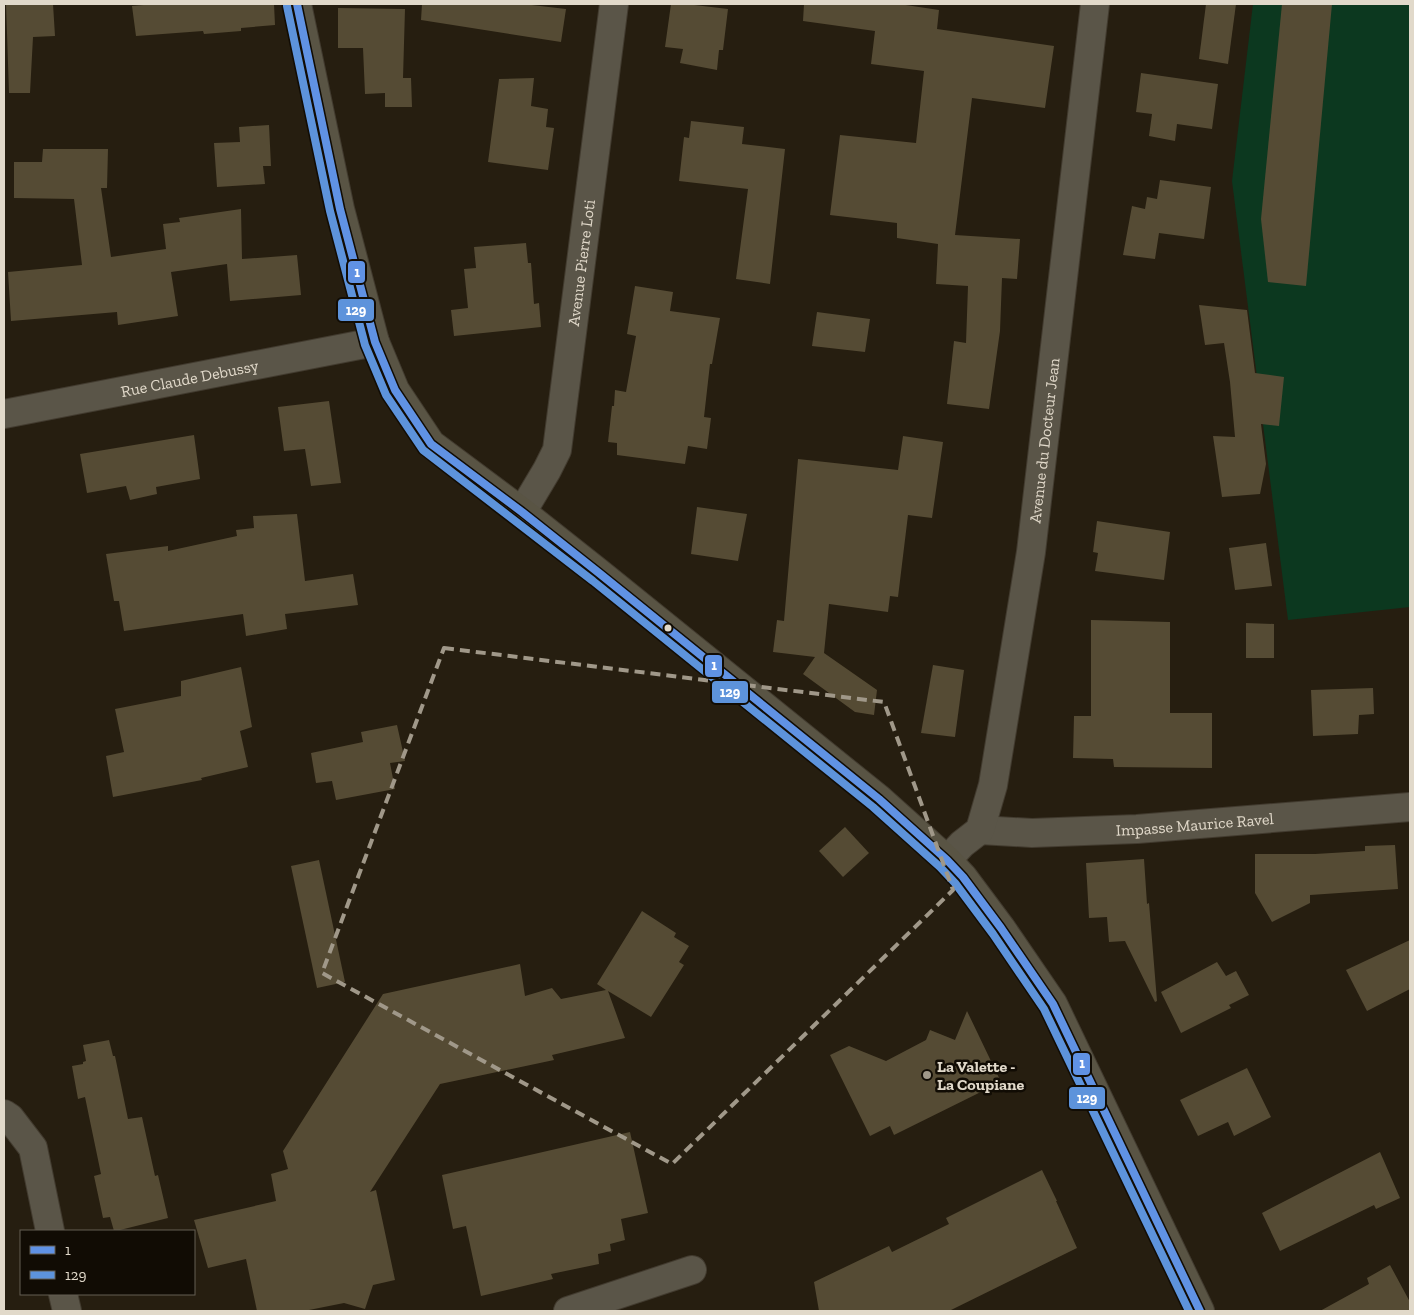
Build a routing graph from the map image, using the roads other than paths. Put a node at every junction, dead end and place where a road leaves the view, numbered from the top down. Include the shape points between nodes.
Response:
1 (297, 4) edge
2 (614, 4) edge
3 (1095, 4) edge
4 (375, 342) junction
5 (4, 414) edge
6 (522, 512) junction
7 (1410, 807) edge
8 (980, 830) junction
9 (948, 860) junction
10 (4, 1114) edge
11 (50, 1230) edge
12 (692, 1270) dead end
13 (63, 1295) edge
14 (67, 1311) edge
15 (568, 1311) edge
16 (1200, 1311) edge

1 - 4 main road via 340,209
2 - 6 street, Avenue Pierre Loti via 557,450
3 - 8 street, Avenue du Docteur Jean via 1031,552 993,785
4 - 5 street, Rue Claude Debussy
4 - 6 main road via 395,390 431,444
6 - 9 main road via 880,799
7 - 8 street, Impasse Maurice Ravel via 1136,829 1032,833
8 - 9 street
9 - 16 main road via 1001,928 1053,1004
10 - 11 street via 33,1148
12 - 15 street
13 - 14 street

